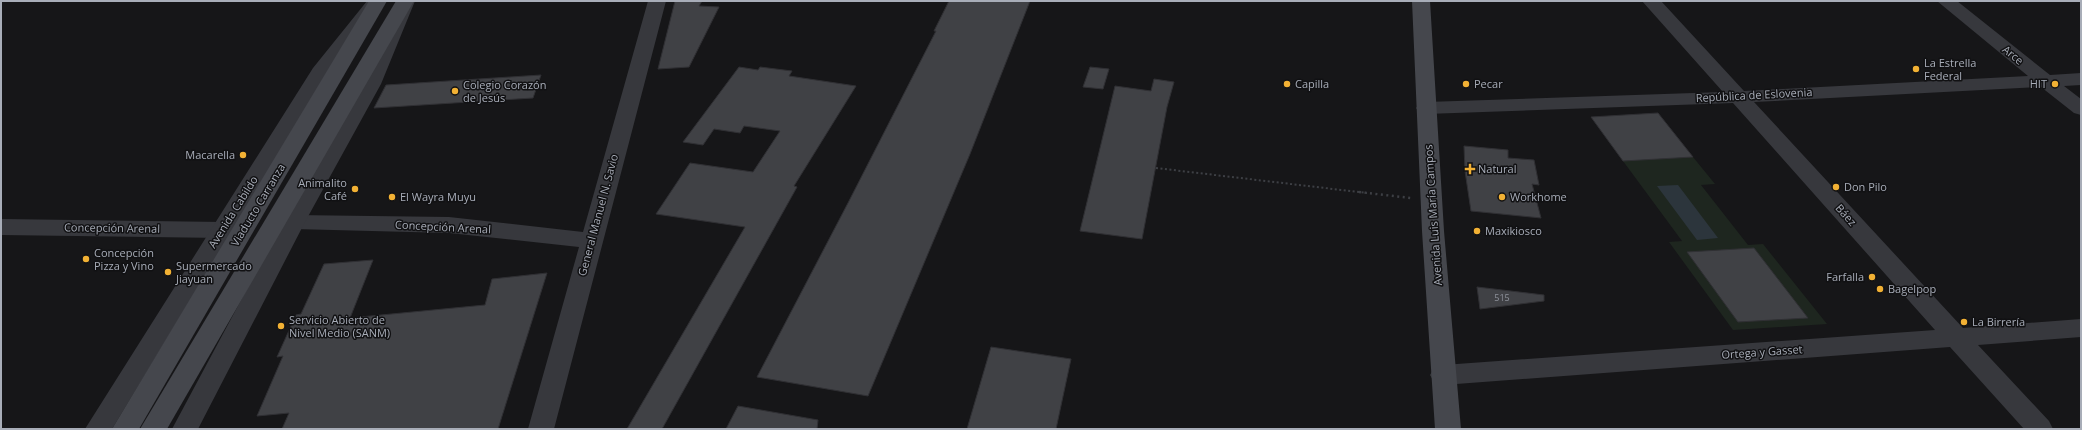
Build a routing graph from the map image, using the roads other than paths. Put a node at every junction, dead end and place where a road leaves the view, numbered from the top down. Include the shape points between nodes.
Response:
1 (377, 1) edge
2 (405, 1) edge
3 (657, 1) edge
4 (1421, 1) edge
5 (1652, 1) edge
6 (1946, 1) edge
7 (2081, 79) edge
8 (2044, 80) junction
9 (1738, 97) junction
10 (1426, 108) junction
11 (2081, 109) edge
12 (294, 222) junction
13 (1, 227) edge
14 (223, 230) junction
15 (591, 241) junction
16 (2081, 328) edge
17 (1958, 338) junction
18 (1443, 375) junction
19 (98, 429) edge
20 (125, 429) edge
21 (153, 429) edge
22 (185, 429) edge
23 (541, 429) edge
24 (1448, 429) edge
25 (2040, 429) edge

1 - 14 street, Avenida Cabildo via 322,68
1 - 20 main road, Viaducto Carranza
2 - 12 street via 371,84
2 - 21 main road, Viaducto Carranza
3 - 15 street, General Manuel N. Savio
4 - 10 main road, Avenida Luis María Campos
5 - 9 street, Báez
6 - 8 street, Arce
7 - 8 street, República de Eslovenia
8 - 9 street, República de Eslovenia
8 - 11 street, Arce
9 - 10 street, República de Eslovenia
9 - 17 street, Báez
10 - 18 main road, Avenida Luis María Campos
12 - 15 street, Concepción Arenal via 449,225
12 - 22 street
13 - 14 street, Concepción Arenal
14 - 19 street, Avenida Cabildo
15 - 23 street, General Manuel N. Savio
16 - 17 street, Ortega y Gasset
17 - 18 street, Ortega y Gasset
17 - 25 street, Báez
18 - 24 main road, Avenida Luis María Campos

